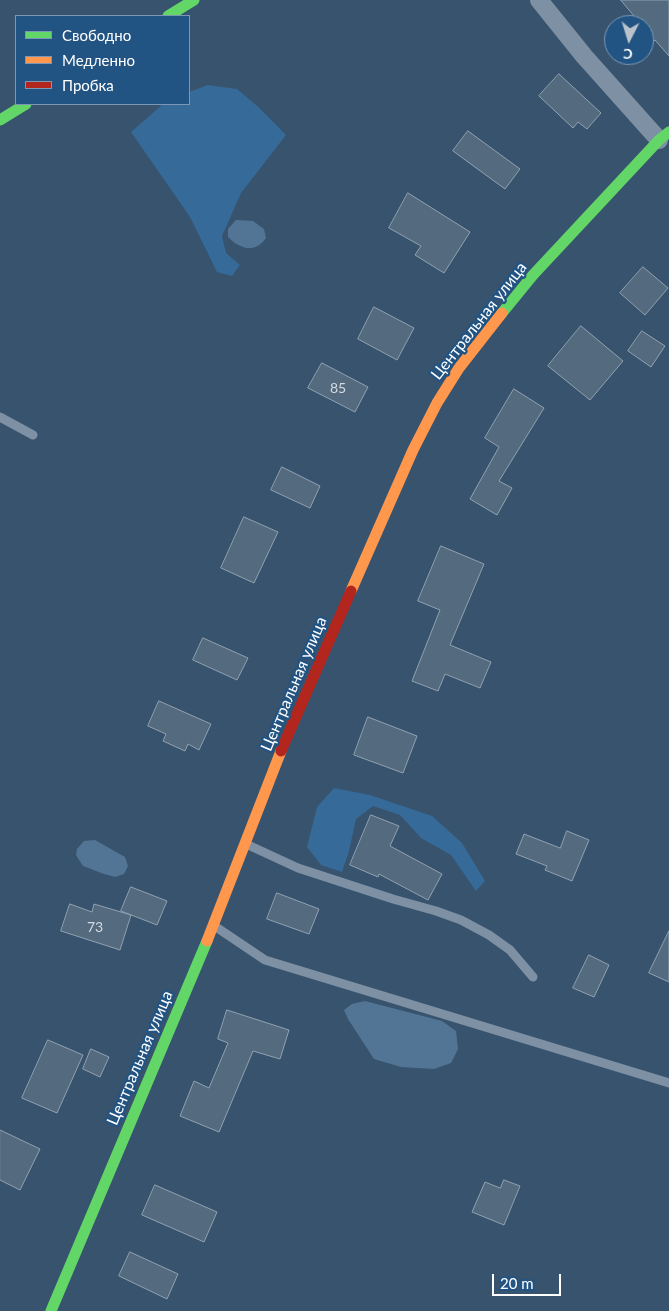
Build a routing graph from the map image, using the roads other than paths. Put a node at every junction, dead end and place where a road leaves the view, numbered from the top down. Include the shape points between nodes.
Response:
1 (194, 0) edge
2 (539, 0) edge
3 (170, 15) edge
4 (24, 105) edge
5 (0, 120) edge
6 (664, 136) edge
7 (0, 418) edge
8 (33, 435) dead end
9 (246, 844) junction
10 (214, 926) junction
11 (533, 977) dead end
12 (669, 1083) edge
13 (51, 1311) edge

1 - 3 street
2 - 6 street via 584,56
4 - 5 street
6 - 9 street, Центральная улица via 533,276 459,368 437,402 280,753
7 - 8 lane
9 - 10 street, Центральная улица
9 - 11 lane via 298,868 462,920 510,950
10 - 12 lane via 265,960
10 - 13 street, Центральная улица

